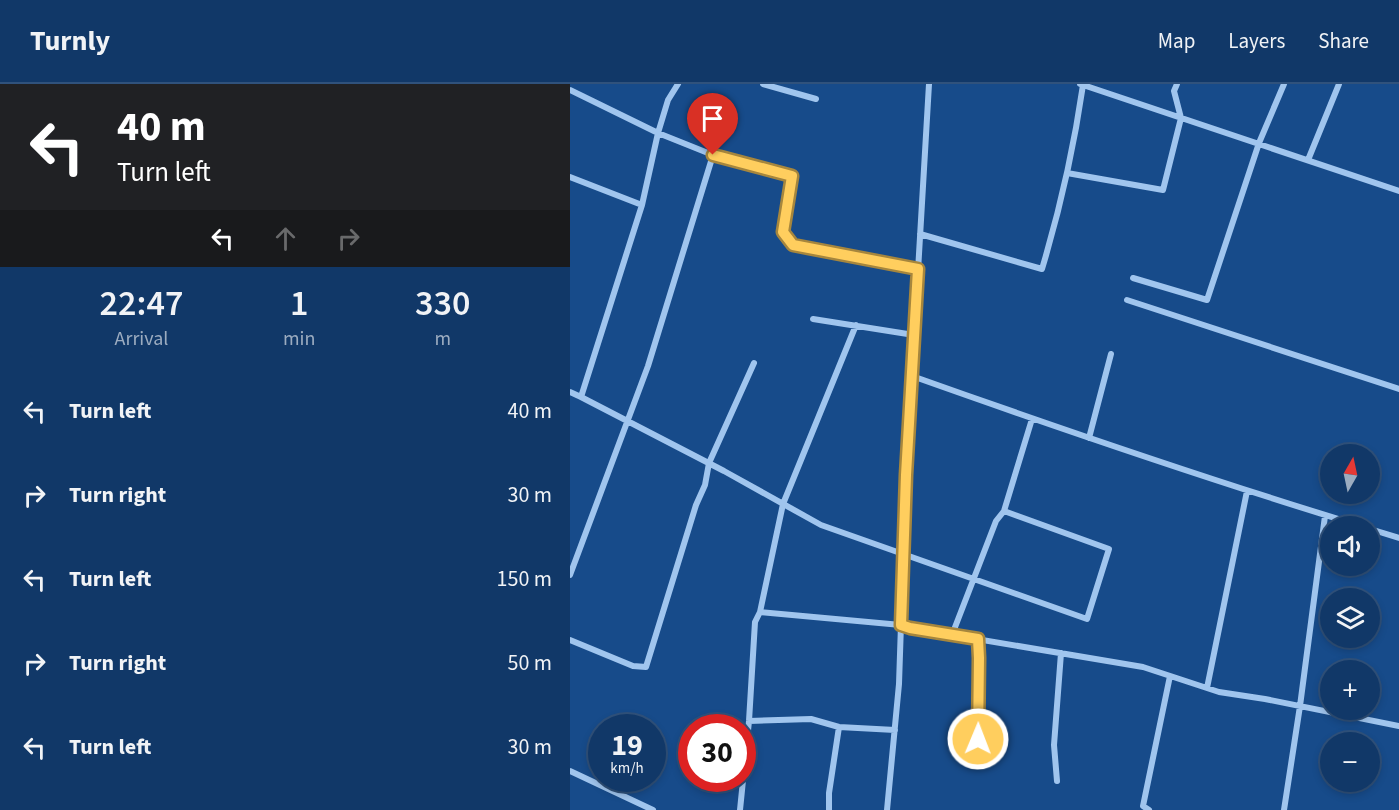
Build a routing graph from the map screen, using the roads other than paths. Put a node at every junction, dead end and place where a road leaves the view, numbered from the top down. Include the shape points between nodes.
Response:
1 (678, 84) edge
2 (763, 84) edge
3 (929, 84) edge
4 (1177, 84) edge
5 (1284, 84) edge
6 (1339, 84) edge
7 (1081, 85) edge
8 (570, 90) edge
9 (816, 99) dead end
10 (1181, 118) junction
11 (658, 133) junction
12 (1259, 144) junction
13 (713, 155) junction
14 (1308, 160) junction
15 (1067, 173) junction
16 (570, 177) edge
17 (1399, 190) edge
18 (642, 205) junction
19 (920, 234) junction
20 (918, 269) junction
21 (1132, 278) dead end
22 (1126, 300) dead end
23 (813, 319) dead end
24 (856, 325) junction
25 (914, 335) junction
26 (1111, 354) dead end
27 (754, 363) dead end
28 (912, 376) junction
29 (1399, 389) edge
30 (570, 392) edge
31 (581, 397) junction
32 (1032, 419) junction
33 (627, 421) junction
34 (1089, 438) junction
35 (709, 463) junction
36 (1247, 491) junction
37 (783, 504) junction
38 (1004, 511) junction
39 (1325, 516) edge
40 (1380, 532) edge
41 (1399, 538) edge
42 (903, 553) junction
43 (1320, 554) edge
44 (570, 575) edge
45 (974, 578) junction
46 (760, 612) junction
47 (901, 625) junction
48 (952, 635) junction
49 (978, 639) junction
50 (570, 640) edge
51 (1061, 653) junction
52 (1170, 676) junction
53 (1207, 688) junction
54 (1300, 706) junction
55 (749, 714) edge
56 (756, 721) edge
57 (1399, 726) edge
58 (839, 728) junction
59 (895, 730) junction
60 (978, 739) dead end
61 (570, 771) edge
62 (1057, 781) dead end
63 (742, 792) edge
64 (654, 810) edge
65 (740, 810) edge
66 (829, 810) edge
67 (887, 810) edge
68 (1149, 810) edge
69 (1284, 810) edge

1 - 11 street via 668,100
2 - 9 street
3 - 19 street
4 - 10 street via 1174,91
5 - 12 street
6 - 14 street
7 - 10 street
7 - 15 street
8 - 11 street
10 - 12 street
10 - 15 street via 1163,190
11 - 13 street
11 - 18 street
12 - 14 street
12 - 21 street via 1207,300
13 - 20 street via 792,176 783,232 793,245
13 - 33 street via 648,366
14 - 17 street
15 - 19 street via 1042,269
16 - 18 street
18 - 31 street
19 - 20 street
20 - 25 street
22 - 29 street
23 - 24 street
24 - 25 street
24 - 37 street
25 - 28 street
26 - 34 street
27 - 35 street
28 - 32 street
28 - 42 street
30 - 31 street
31 - 33 street
32 - 34 street
32 - 38 street
33 - 35 street
33 - 44 street
34 - 36 street
35 - 37 street
35 - 50 street via 646,667 633,666
36 - 39 street
36 - 53 street
37 - 42 street via 821,525
37 - 46 street
38 - 45 street via 996,521
38 - 45 street via 1109,549 1087,619
40 - 41 street
42 - 45 street
42 - 47 street
43 - 54 street
45 - 48 street
46 - 47 street
46 - 55 street via 755,622
47 - 48 street
47 - 59 street
48 - 49 street
49 - 51 street
49 - 60 street
51 - 52 street via 1143,667
51 - 62 street via 1054,745
52 - 53 street
52 - 68 street via 1143,806
53 - 54 street
54 - 57 street
54 - 69 street
56 - 58 street via 811,719
58 - 59 street
58 - 66 street
59 - 67 street
61 - 64 street
63 - 65 street

